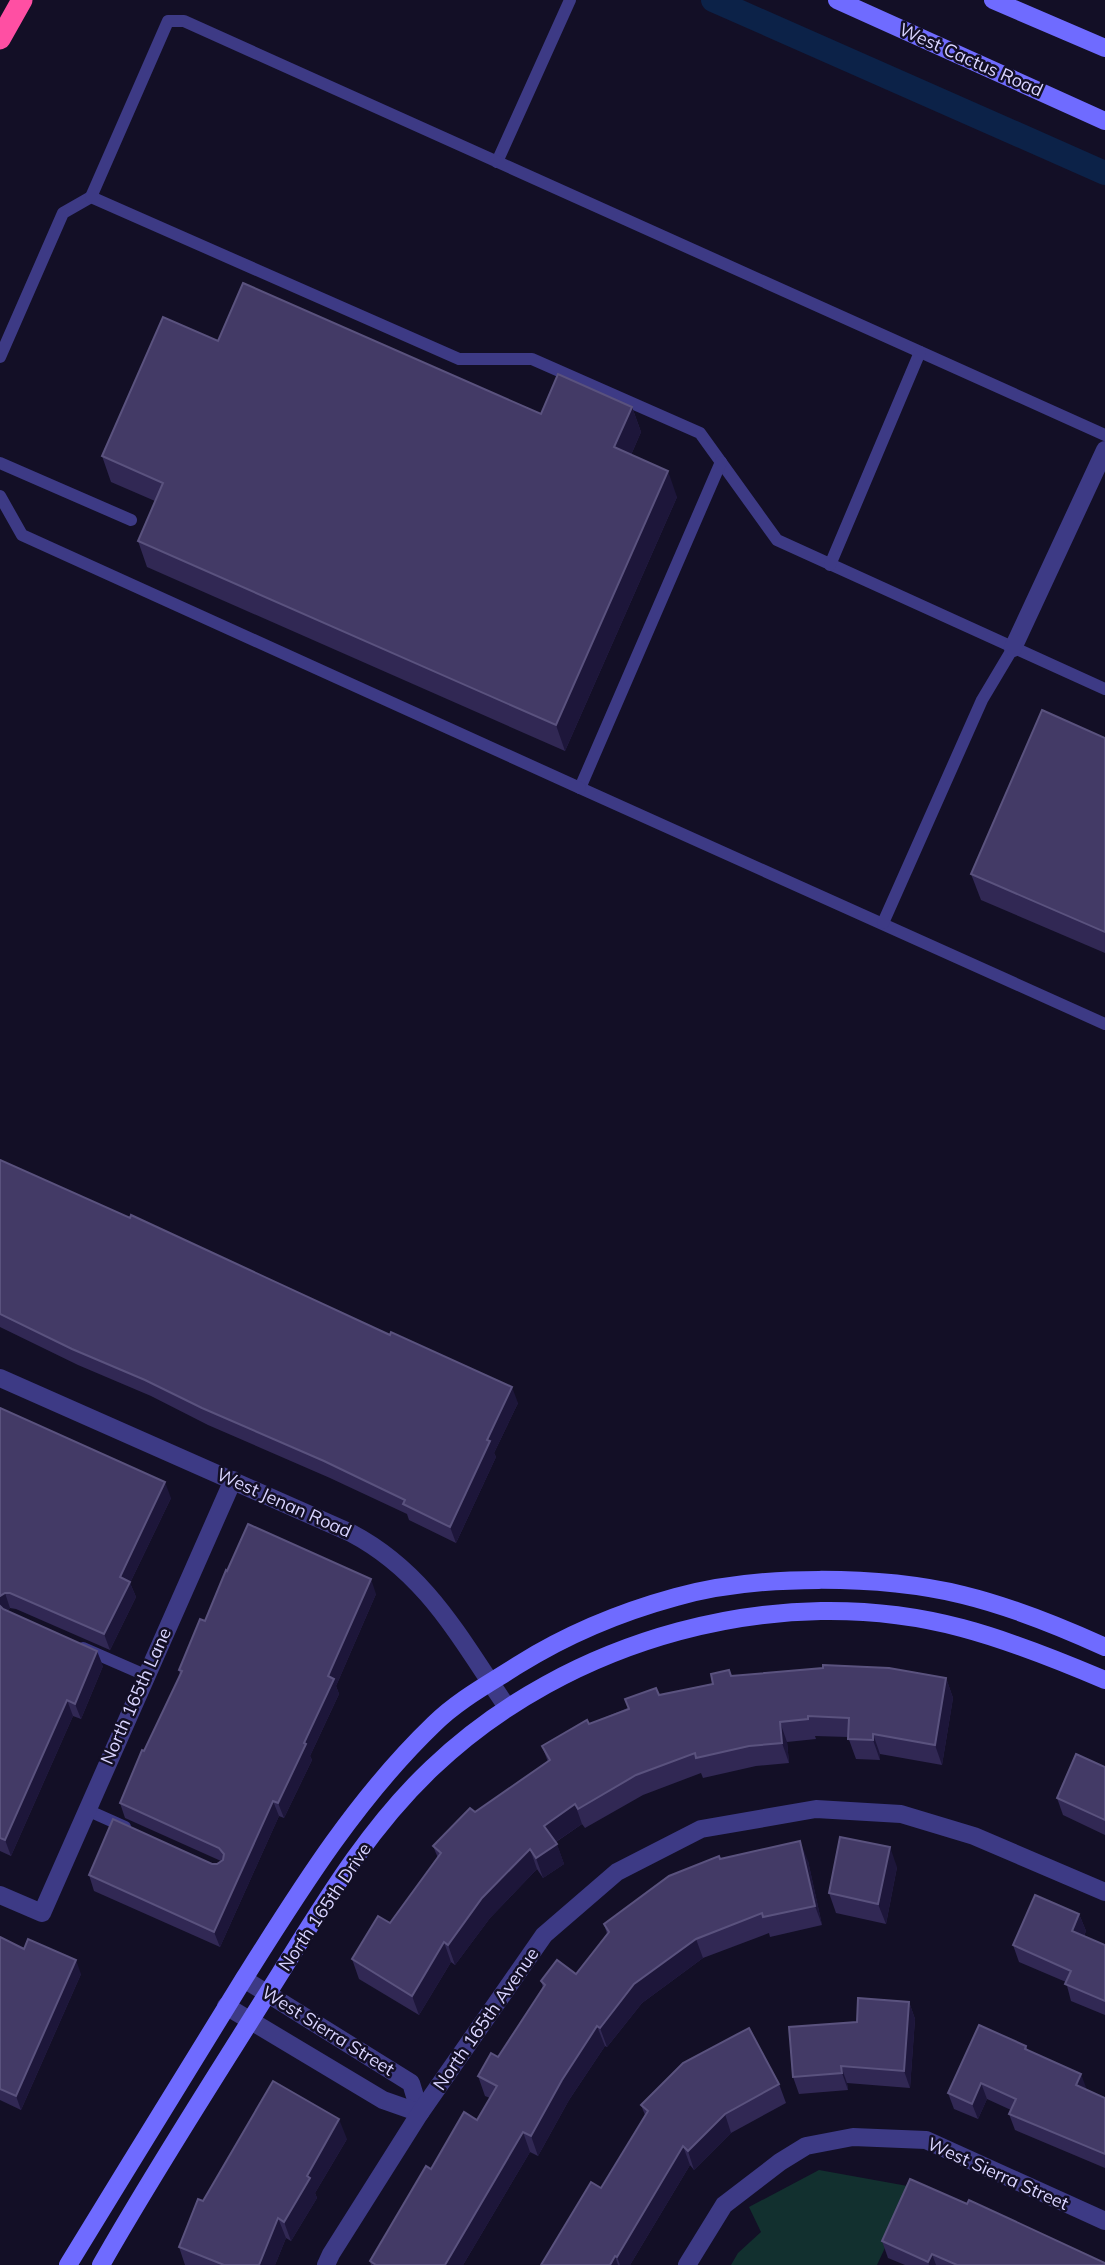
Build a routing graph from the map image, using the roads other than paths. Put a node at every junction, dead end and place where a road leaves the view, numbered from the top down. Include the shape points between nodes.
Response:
1 (22, 0) edge
2 (570, 0) edge
3 (837, 0) edge
4 (993, 0) edge
5 (0, 39) edge
6 (1105, 48) edge
7 (1105, 121) edge
8 (497, 162) junction
9 (91, 197) junction
10 (920, 352) junction
11 (0, 357) edge
12 (1105, 435) edge
13 (1105, 450) edge
14 (721, 462) junction
15 (0, 463) edge
16 (0, 496) edge
17 (131, 520) dead end
18 (830, 565) junction
19 (1013, 648) junction
20 (1105, 689) edge
21 (580, 788) junction
22 (883, 923) junction
23 (1105, 1024) edge
24 (0, 1378) edge
25 (233, 1480) junction
26 (73, 1643) edge
27 (1105, 1647) edge
28 (145, 1675) junction
29 (1105, 1680) edge
30 (490, 1682) junction
31 (507, 1707) junction
32 (87, 1810) junction
33 (133, 1831) edge
34 (1105, 1892) edge
35 (0, 1895) edge
36 (244, 1979) junction
37 (268, 1994) junction
38 (226, 2006) junction
39 (250, 2021) junction
40 (420, 2113) junction
41 (1105, 2221) edge
42 (68, 2265) edge
43 (101, 2265) edge
44 (327, 2265) edge
45 (687, 2265) edge

1 - 5 highway
2 - 8 lane
3 - 7 street, West Cactus Road
4 - 6 street
8 - 9 lane via 184,21 168,21
8 - 10 lane
9 - 11 lane via 63,213
9 - 14 lane via 459,359 532,359 701,433
10 - 12 lane
10 - 18 lane
13 - 19 street
14 - 18 lane via 777,540
14 - 21 lane
15 - 17 lane
16 - 21 lane via 22,534
18 - 19 lane
19 - 20 lane
19 - 22 lane via 982,700
21 - 22 lane
22 - 23 lane
24 - 25 street, West Jenan Road
25 - 28 street, North 165th Lane
25 - 30 street, West Jenan Road via 377,1547 425,1589
26 - 28 lane
27 - 30 street, North 165th Drive via 1054,1624 961,1595 863,1581 805,1581 676,1597 545,1647
28 - 32 street, North 165th Lane
29 - 31 street, North 165th Drive via 1034,1650 959,1627 862,1613 772,1613 685,1630 599,1657
30 - 31 street, West Jenan Road
30 - 36 street, North 165th Drive via 436,1721 377,1783 316,1866
31 - 37 street, North 165th Drive via 430,1769 400,1801 339,1881
32 - 33 lane
32 - 35 street, North 165th Lane via 41,1913
34 - 40 street, North 165th Avenue via 974,1836 901,1814 816,1809 701,1829 617,1872 544,1935
36 - 37 street, West Sierra Street
36 - 38 street, North 165th Drive
37 - 39 street, North 165th Drive
37 - 40 street, West Sierra Street via 411,2082
38 - 39 street, West Sierra Street
38 - 42 street
39 - 40 street, West Sierra Street via 383,2100
39 - 43 street, North 165th Drive
40 - 44 street, North 165th Avenue
41 - 45 street, West Sierra Street via 926,2140 853,2137 806,2146 780,2162 724,2206

